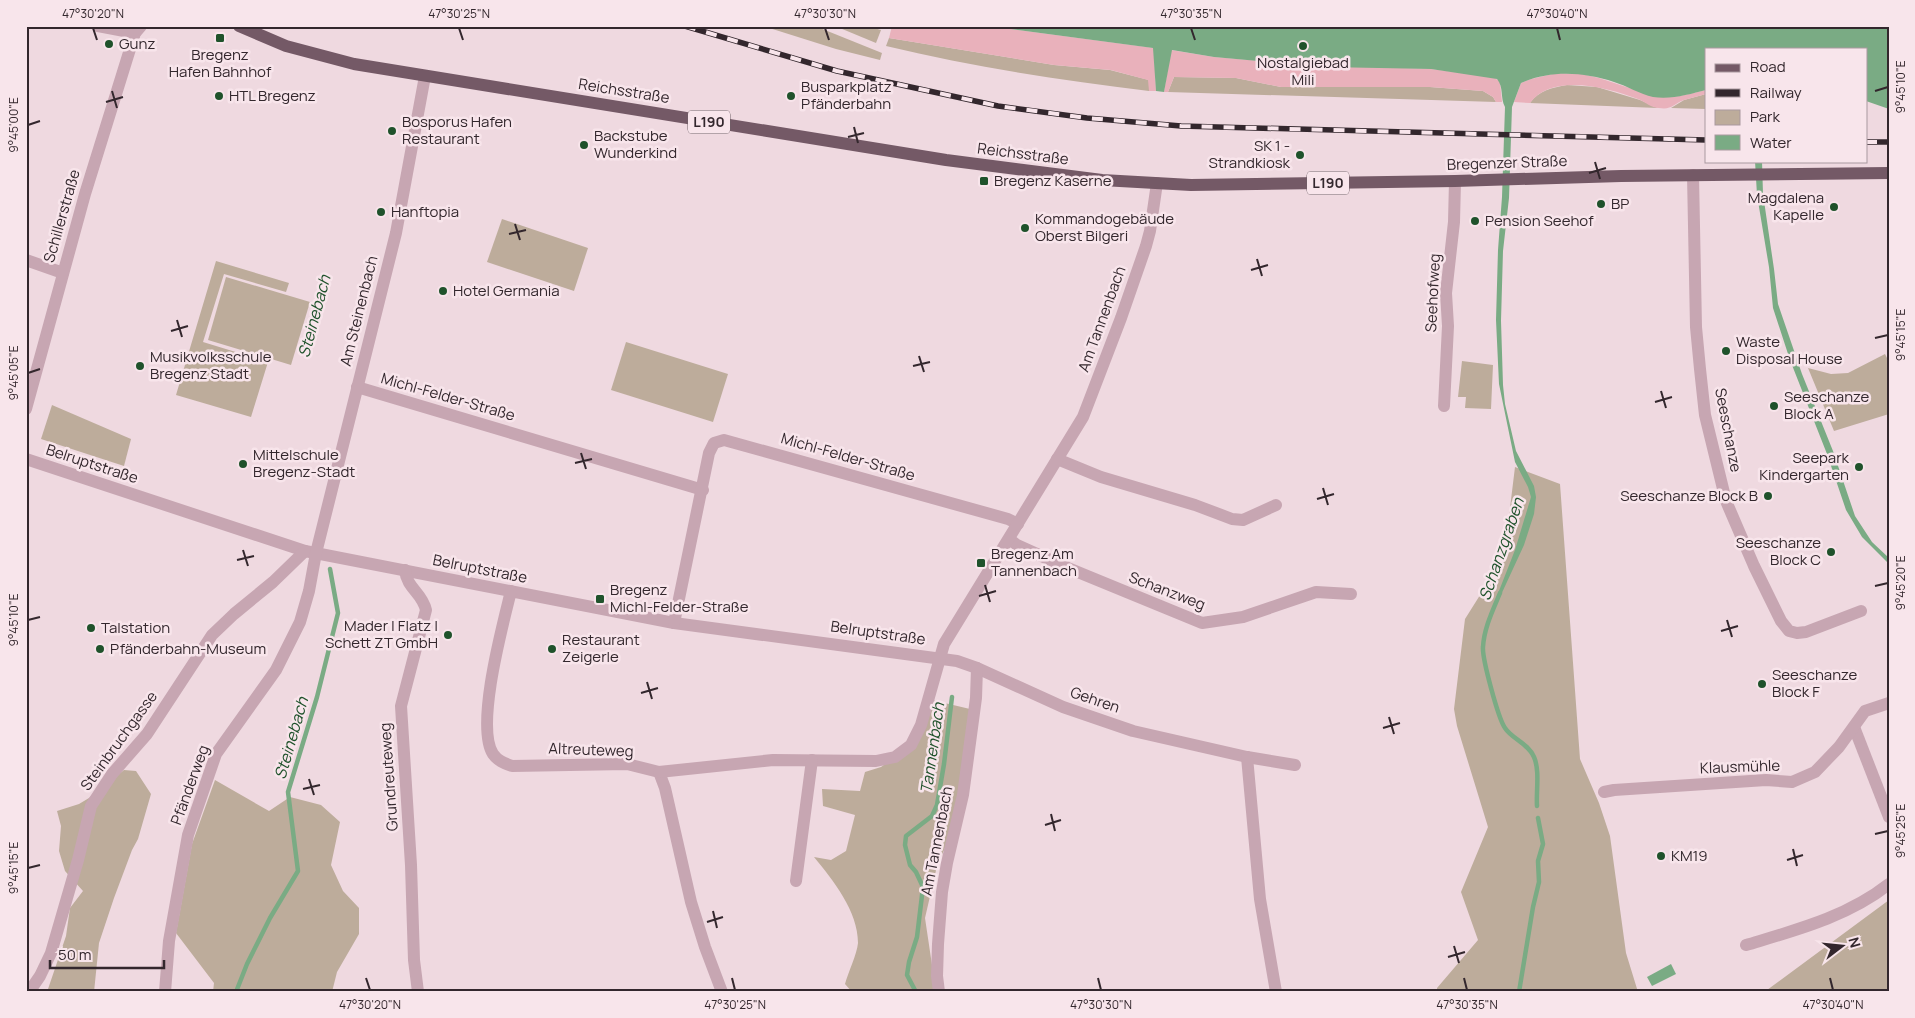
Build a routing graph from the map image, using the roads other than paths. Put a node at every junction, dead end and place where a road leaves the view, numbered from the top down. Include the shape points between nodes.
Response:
1 (98, 26) edge
2 (239, 26) edge
3 (137, 28) edge
4 (425, 76) junction
5 (1889, 173) edge
6 (1692, 175) junction
7 (1455, 181) junction
8 (1157, 183) junction
9 (26, 260) edge
10 (63, 273) junction
11 (357, 387) junction
12 (1444, 406) dead end
13 (26, 409) edge
14 (26, 459) edge
15 (1057, 459) junction
16 (703, 490) junction
17 (1276, 505) dead end
18 (1018, 524) junction
19 (1009, 539) junction
20 (311, 552) junction
21 (405, 570) junction
22 (511, 591) junction
23 (1351, 594) dead end
24 (1861, 611) dead end
25 (674, 623) junction
26 (939, 658) junction
27 (977, 668) junction
28 (1889, 703) edge
29 (1854, 727) junction
30 (1247, 758) junction
31 (812, 760) junction
32 (1295, 765) dead end
33 (659, 772) junction
34 (1604, 792) dead end
35 (1889, 817) edge
36 (796, 881) dead end
37 (1889, 884) edge
38 (1746, 945) dead end
39 (29, 992) edge
40 (164, 992) edge
41 (418, 992) edge
42 (722, 992) edge
43 (940, 992) edge
44 (1276, 992) edge

1 - 3 street
2 - 4 main road, Reichsstraße / L190 via 286,46 354,64
3 - 10 street, Schillerstraße
4 - 8 main road, Reichsstraße / L190 via 954,161 1102,180
4 - 11 street, Am Steinenbach via 396,233
5 - 6 main road, Bregenzer Straße / L190
6 - 7 main road, Bregenzer Straße / L190
6 - 24 street, Seeschanze via 1700,369 1706,415 1726,502 1775,610 1789,631 1806,632
7 - 8 main road, Bregenzer Straße / L190
7 - 12 street, Seehofweg via 1446,293 1448,326
8 - 15 street, Am Tannenbach via 1150,231 1121,318 1083,417
9 - 10 street
10 - 13 street, Schillerstraße
11 - 16 street, Michl-Felder-Straße
11 - 20 street, Am Steinenbach
14 - 20 street, Belruptstraße
15 - 17 street via 1101,477 1232,519 1243,520
15 - 18 street, Am Tannenbach
16 - 18 street, Michl-Felder-Straße via 710,447 724,440
16 - 25 street, Michl-Felder-Straße
18 - 19 street, Am Tannenbach
19 - 23 street, Schanzweg via 1068,568 1202,623 1243,617 1316,592
19 - 26 street, Am Tannenbach via 944,644
20 - 21 street, Belruptstraße
20 - 39 street, Steinbruchgasse via 212,635 147,734 112,774 91,806 51,954
20 - 40 street, Pfänderweg via 309,591 300,622 280,662 216,754 188,836 168,941
21 - 22 street, Belruptstraße
21 - 41 street, Grundreuteweg via 406,581 424,601 426,610 401,706
22 - 25 street, Belruptstraße
22 - 33 street, Altreuteweg via 489,693 488,732 492,753 501,762 512,766 627,764
25 - 26 street, Belruptstraße
26 - 27 street, Gehren via 957,660
26 - 31 street, Am Tannenbach via 921,725 904,752 876,761
27 - 30 street, Gehren via 1063,707 1133,731
27 - 43 street, Am Tannenbach via 963,795 942,892 937,960
28 - 29 street, Klausmühle via 1866,711
29 - 34 street, Klausmühle via 1815,772 1792,782 1766,780
29 - 35 street
30 - 32 street, Gehren
30 - 44 street via 1260,899
31 - 33 street, Am Tannenbach via 773,760
31 - 36 street
33 - 42 street via 691,902
37 - 38 street via 1853,908 1829,919

